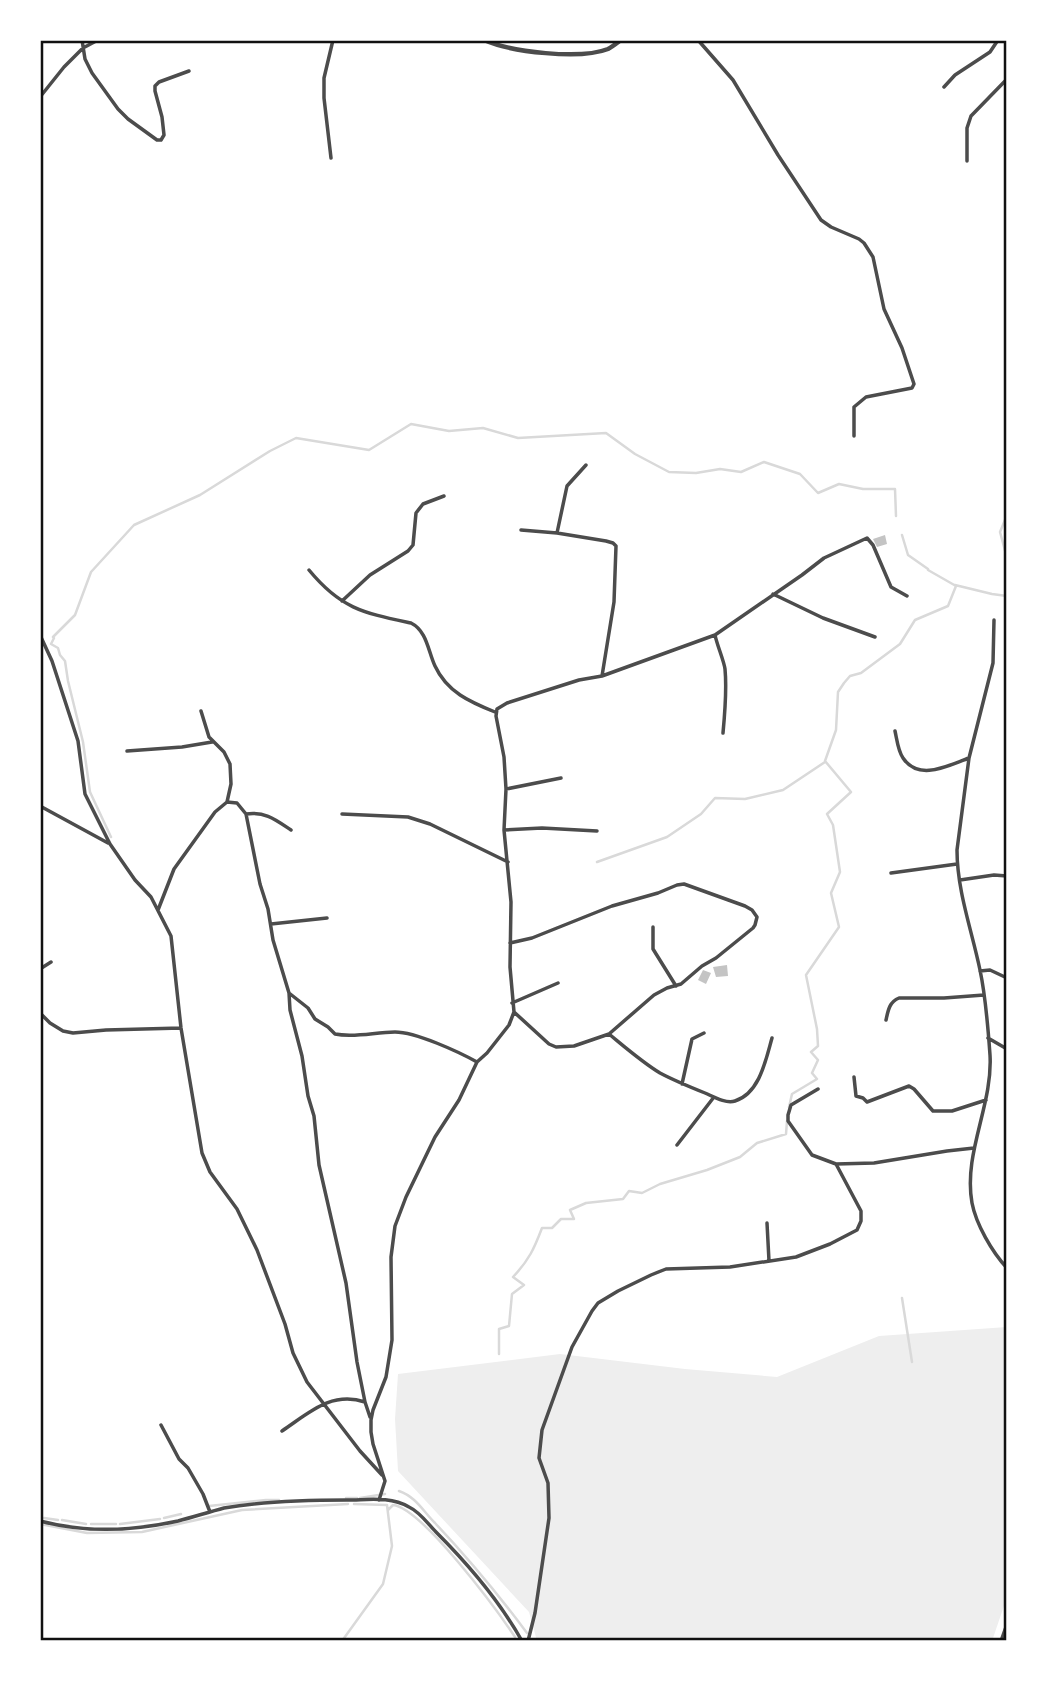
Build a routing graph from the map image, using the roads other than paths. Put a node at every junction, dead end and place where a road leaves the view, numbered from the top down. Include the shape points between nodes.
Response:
1 (82, 40) edge
2 (99, 40) edge
3 (333, 40) edge
4 (484, 40) edge
5 (621, 40) edge
6 (698, 40) edge
7 (998, 40) edge
8 (83, 48) junction
9 (188, 71) dead end
10 (1007, 79) edge
11 (944, 87) dead end
12 (40, 97) edge
13 (331, 158) dead end
14 (967, 161) dead end
15 (854, 436) dead end
16 (586, 465) dead end
17 (444, 496) dead end
18 (521, 530) dead end
19 (557, 534) junction
20 (309, 570) dead end
21 (773, 594) junction
22 (907, 596) dead end
23 (342, 601) junction
24 (994, 620) dead end
25 (40, 635) edge
26 (715, 635) junction
27 (875, 637) dead end
28 (602, 676) junction
29 (201, 711) dead end
30 (495, 712) junction
31 (895, 731) dead end
32 (723, 733) dead end
33 (214, 742) junction
34 (127, 751) dead end
35 (969, 758) junction
36 (561, 778) dead end
37 (506, 789) junction
38 (228, 802) junction
39 (40, 806) edge
40 (246, 814) junction
41 (342, 814) dead end
42 (504, 830) junction
43 (291, 831) dead end
44 (597, 831) dead end
45 (110, 844) junction
46 (508, 862) junction
47 (957, 864) junction
48 (891, 873) dead end
49 (1007, 876) edge
50 (959, 881) junction
51 (158, 910) junction
52 (327, 918) dead end
53 (271, 924) junction
54 (653, 926) dead end
55 (510, 943) junction
56 (51, 962) dead end
57 (40, 969) edge
58 (981, 971) junction
59 (1007, 971) edge
60 (1005, 978) edge
61 (558, 983) dead end
62 (676, 986) junction
63 (289, 993) junction
64 (984, 995) junction
65 (512, 1003) junction
66 (514, 1012) junction
67 (40, 1013) edge
68 (886, 1020) dead end
69 (181, 1028) junction
70 (704, 1033) dead end
71 (609, 1034) junction
72 (772, 1038) dead end
73 (988, 1038) junction
74 (1007, 1049) edge
75 (477, 1062) junction
76 (854, 1077) dead end
77 (682, 1084) junction
78 (818, 1089) dead end
79 (713, 1097) junction
80 (986, 1100) junction
81 (677, 1145) dead end
82 (974, 1148) junction
83 (836, 1164) junction
84 (767, 1223) dead end
85 (769, 1261) junction
86 (1007, 1268) edge
87 (365, 1402) junction
88 (323, 1404) junction
89 (372, 1420) junction
90 (161, 1425) dead end
91 (282, 1431) dead end
92 (384, 1476) junction
93 (379, 1500) junction
94 (210, 1512) junction
95 (40, 1521) edge
96 (1007, 1624) edge
97 (525, 1641) edge
98 (1001, 1641) edge

1 - 8 street
2 - 8 street
3 - 13 street via 324,78
4 - 5 street via 552,54 599,51
6 - 15 street via 733,80 821,220 859,239 873,257 884,309 914,384 859,401 853,407
7 - 11 street via 990,52
8 - 9 street via 92,73 118,109 157,140 164,135 155,86
8 - 12 street
10 - 14 street via 971,116
16 - 19 street via 567,486
17 - 23 street via 423,504 416,513 413,545 408,551
18 - 19 street
19 - 28 street via 616,546 614,602
20 - 23 street
21 - 22 street via 834,552 867,538 891,587
21 - 26 street
21 - 27 street
23 - 30 street via 360,611 419,627 449,685 466,701
24 - 35 street via 993,663
25 - 45 street via 78,741 85,794
26 - 28 street
26 - 32 street via 724,665
28 - 30 street via 507,703
29 - 33 street
30 - 37 street
31 - 35 street via 901,756 916,769 940,769
33 - 34 street
33 - 38 street via 230,764
35 - 47 street
36 - 37 street
37 - 42 street
38 - 40 street via 237,803
38 - 51 street via 215,812 174,869
39 - 45 street
40 - 43 street via 269,816
40 - 53 street
41 - 46 street via 408,817
42 - 44 street
42 - 46 street
45 - 51 street
46 - 55 street
47 - 48 street
47 - 50 street
49 - 50 street
50 - 58 street
51 - 69 street via 171,936
52 - 53 street
53 - 63 street
54 - 62 street via 653,949
55 - 62 street via 684,884 752,910 757,917 753,928
55 - 65 street
56 - 57 street
58 - 60 street
58 - 64 street
59 - 60 street
61 - 65 street
62 - 71 street via 654,995
63 - 75 street via 335,1034 408,1034
63 - 87 street
64 - 68 street via 899,998 889,1007
64 - 73 street
65 - 66 street
66 - 71 street via 556,1047
66 - 75 street via 509,1026
67 - 69 street via 73,1033
69 - 88 street via 202,1153 246,1225 293,1353
70 - 77 street via 692,1040
71 - 77 street via 643,1062
72 - 79 street via 763,1069 747,1093 733,1102
73 - 74 street
73 - 80 street
75 - 89 street via 423,1160 395,1226 392,1340
76 - 80 street via 856,1096 867,1102 909,1086 937,1112
77 - 79 street
78 - 83 street via 791,1105 788,1121 812,1155
79 - 81 street
80 - 82 street
82 - 83 street via 867,1164
82 - 86 street via 970,1187 975,1215
83 - 85 street via 861,1211 858,1230 796,1257
84 - 85 street
85 - 97 street via 730,1268 666,1269 598,1303 592,1311 572,1347 542,1430 539,1458 548,1483 549,1518 535,1613
87 - 88 street via 345,1398
87 - 89 street
88 - 91 street
88 - 92 street
89 - 92 street via 373,1444
90 - 94 street
92 - 93 street
93 - 94 street via 261,1503
93 - 97 street via 394,1500 412,1508 454,1550
94 - 95 street via 126,1529 88,1529
96 - 98 street

